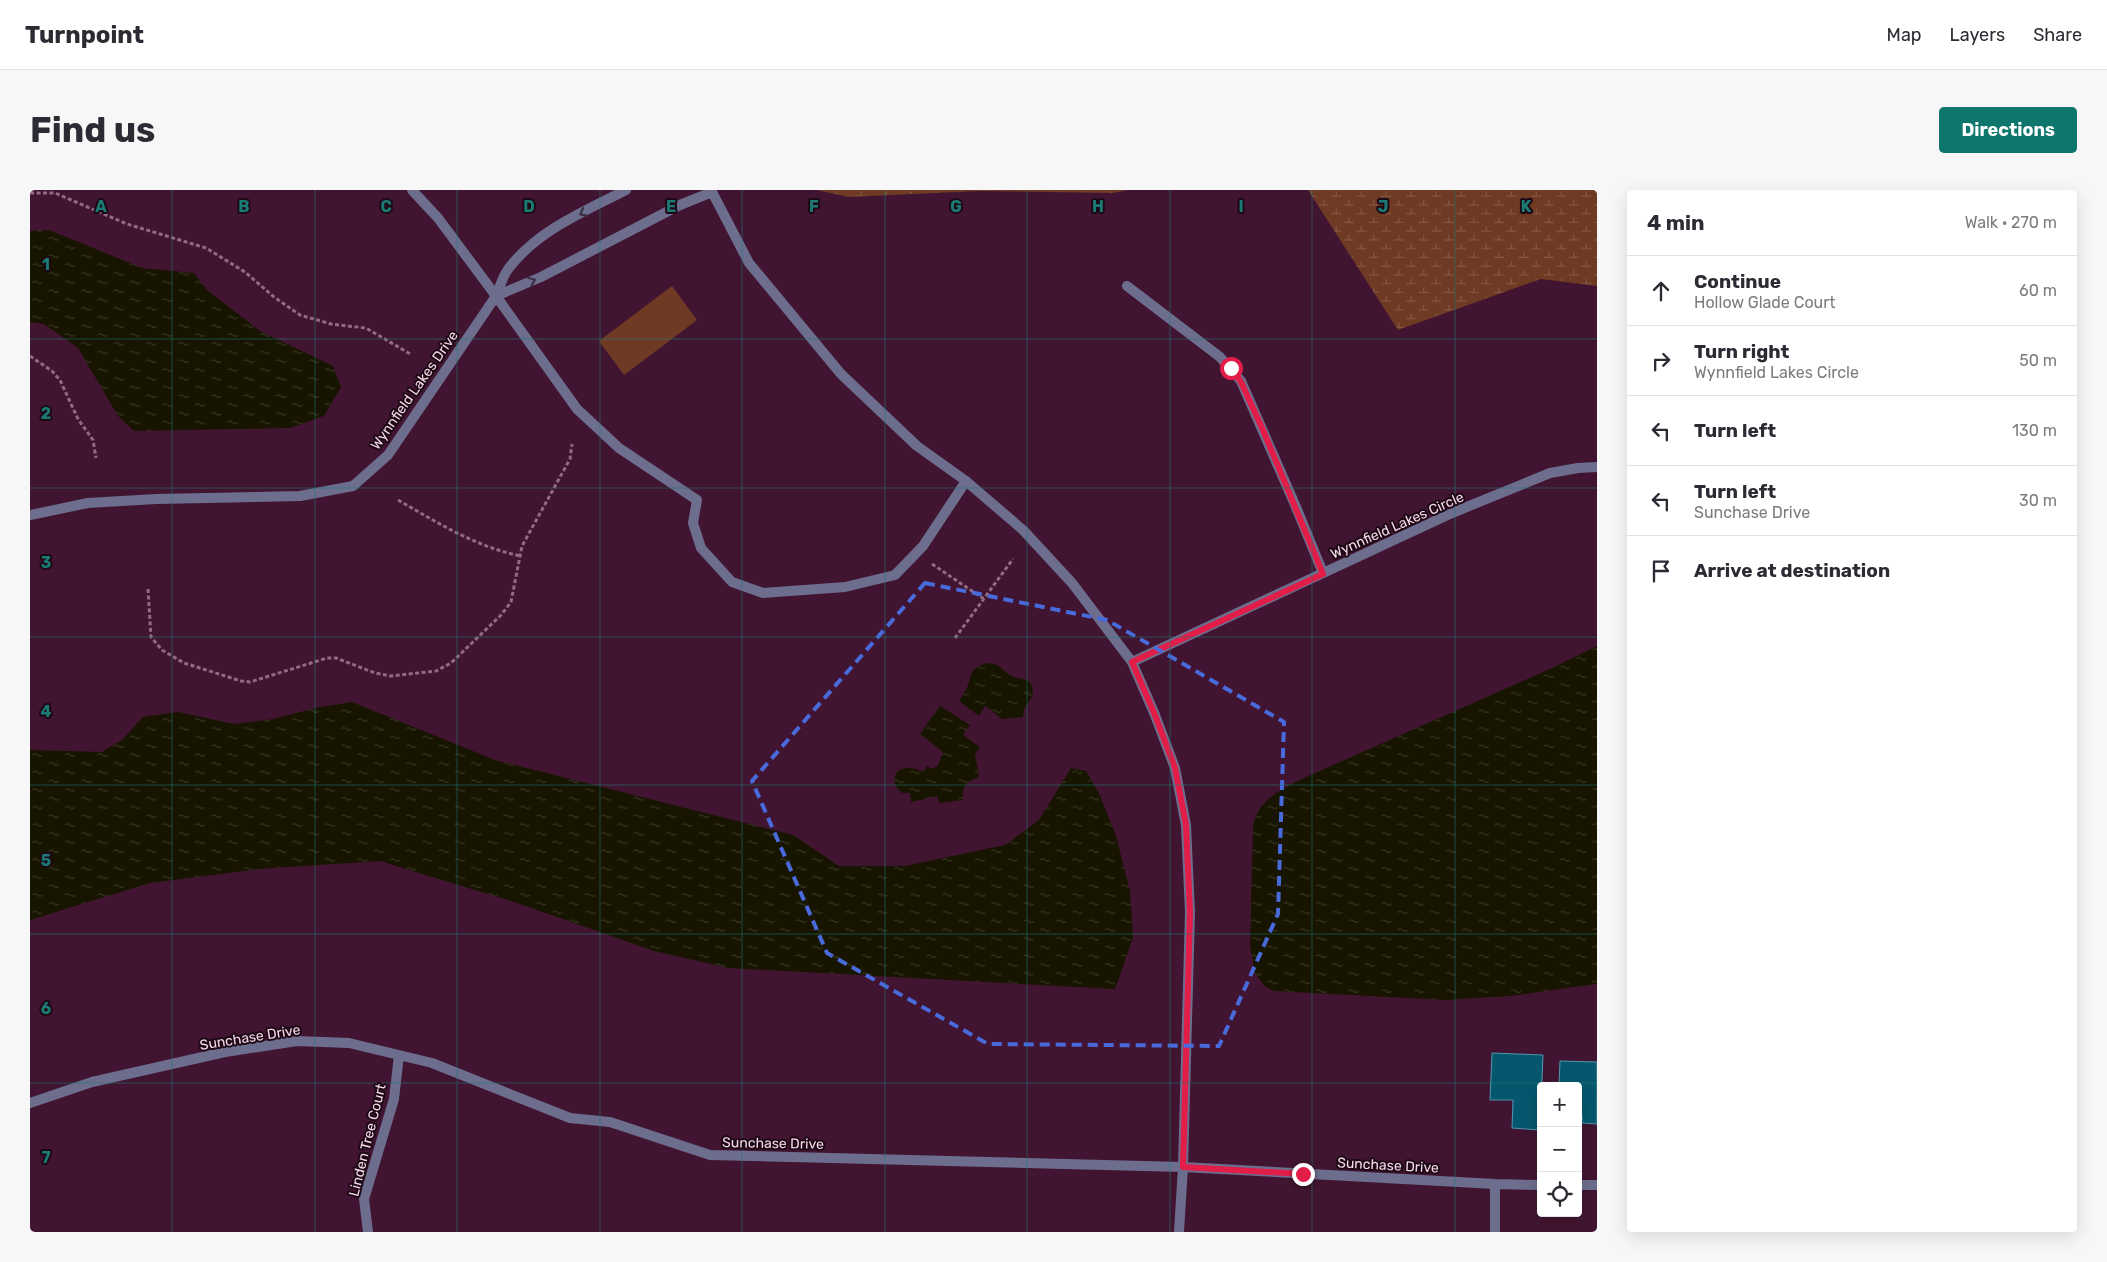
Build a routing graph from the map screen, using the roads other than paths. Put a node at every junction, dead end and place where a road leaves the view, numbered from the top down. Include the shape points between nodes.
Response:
1 (412, 190) edge
2 (626, 190) edge
3 (711, 191) edge
4 (1127, 286) dead end
5 (496, 296) junction
6 (1597, 467) edge
7 (966, 481) junction
8 (30, 515) edge
9 (1323, 574) junction
10 (1132, 662) junction
11 (399, 1055) junction
12 (30, 1103) edge
13 (1183, 1167) junction
14 (1495, 1184) junction
15 (1537, 1185) edge
16 (1582, 1185) edge
17 (1597, 1185) edge
18 (368, 1232) edge
19 (1179, 1232) edge
20 (1494, 1232) edge

1 - 5 street via 438,218
2 -> 5 street, Wynnfield Lakes Drive via 558,226 535,243 508,269
5 -> 3 street via 541,277
3 - 7 street via 749,263 841,374 917,446
4 - 9 street via 1220,357 1241,382
5 - 7 street via 577,409 619,448 697,500 692,524 701,548 732,582 763,593 845,588 895,575 923,546
5 - 8 street, Wynnfield Lakes Drive via 388,455 353,486 300,496 88,503
6 - 9 street, Wynnfield Lakes Circle via 1550,473 1452,513
7 - 10 street via 1023,530 1072,582
9 - 10 street, Wynnfield Lakes Circle
10 - 13 street via 1175,768 1186,825 1190,912
11 - 12 street, Sunchase Drive via 349,1043 296,1041 225,1052 92,1082
11 - 13 street, Sunchase Drive via 432,1062 570,1118 610,1122 710,1155
11 - 18 street, Linden Tree Court via 394,1100 364,1199
13 - 14 street, Sunchase Drive
13 - 19 street
14 - 15 street, Sunchase Drive
14 - 20 street
16 - 17 street

